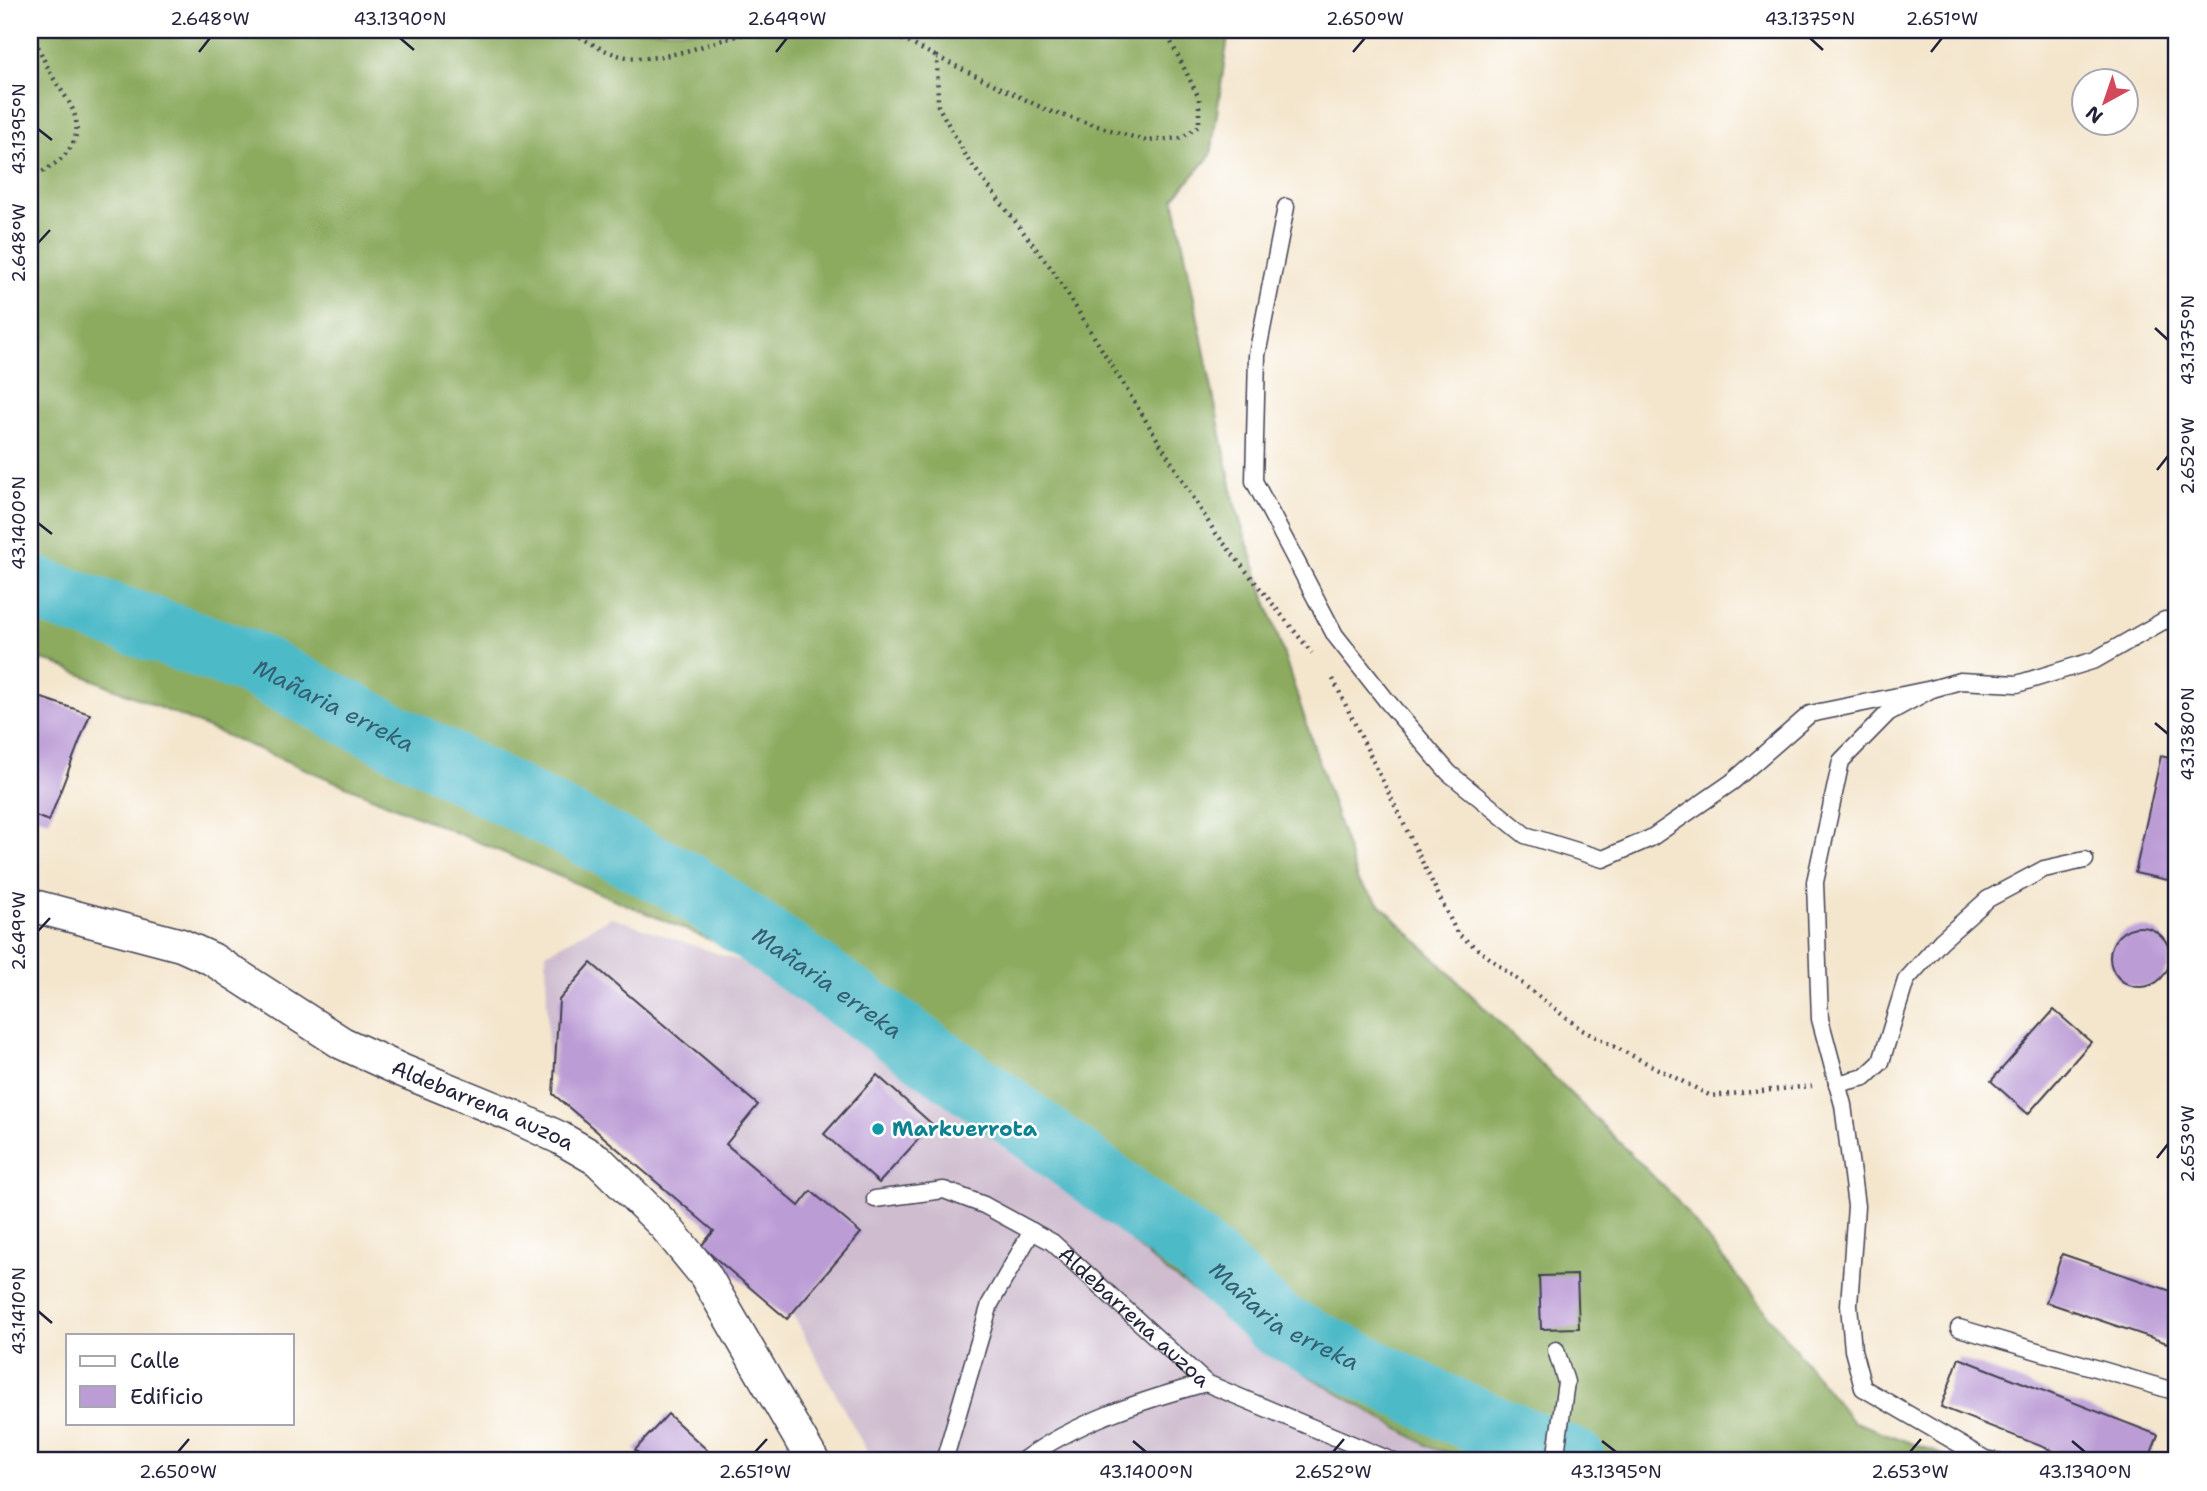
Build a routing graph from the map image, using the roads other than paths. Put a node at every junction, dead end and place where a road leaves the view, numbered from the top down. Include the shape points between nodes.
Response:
1 (1286, 207) dead end
2 (2177, 624) edge
3 (1932, 688) junction
4 (2085, 860) dead end
5 (30, 905) edge
6 (1838, 1084) junction
7 (875, 1199) dead end
8 (1032, 1231) junction
9 (1959, 1328) dead end
10 (1556, 1350) dead end
11 (1206, 1383) junction
12 (2177, 1392) edge
13 (813, 1461) edge
14 (944, 1461) edge
15 (1021, 1461) edge
16 (1392, 1461) edge
17 (1555, 1461) edge
18 (1996, 1461) edge

1 - 3 lane via 1257,355 1254,481 1335,635 1449,773 1525,835 1603,859 1651,838 1732,782 1810,715
2 - 3 lane via 2165,620 2095,660 2017,684 1960,681
3 - 6 lane via 1888,713 1841,761 1815,882 1820,1019
4 - 6 lane via 2044,869 1988,899 1906,980 1881,1062 1865,1077
5 - 13 street, Aldebarrena auzoa via 181,945 212,959 342,1043 513,1116 598,1160 664,1225 705,1275
6 - 18 lane via 1856,1206 1849,1306 1863,1388
7 - 8 lane, Aldebarrena auzoa via 944,1190
8 - 11 lane, Aldebarrena auzoa via 1052,1242
8 - 14 lane via 990,1304
9 - 12 lane
10 - 17 lane via 1566,1382
11 - 15 lane via 1154,1396 1099,1418
11 - 16 lane, Aldebarrena auzoa

